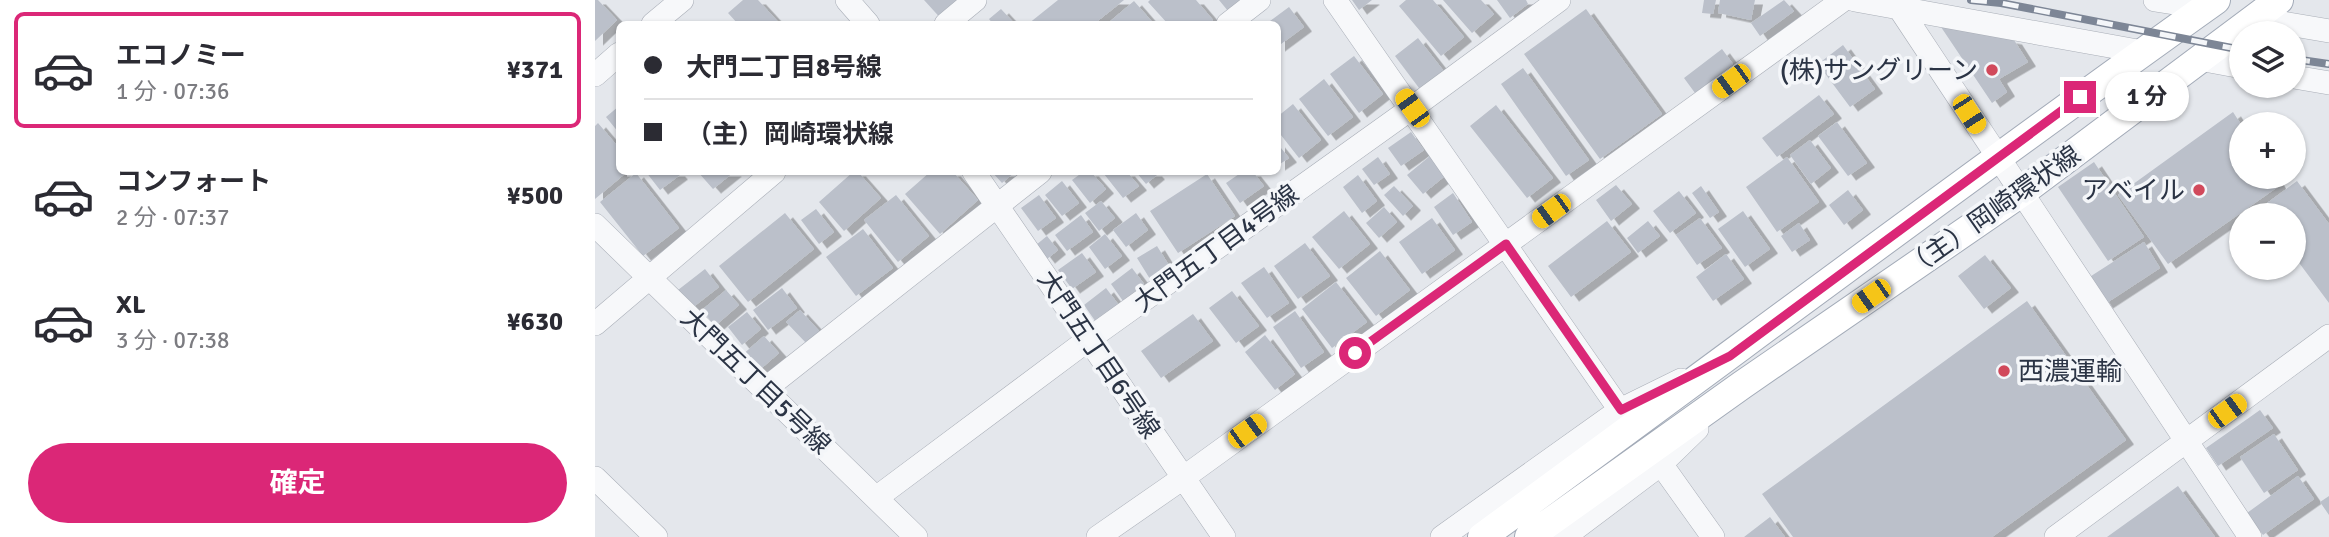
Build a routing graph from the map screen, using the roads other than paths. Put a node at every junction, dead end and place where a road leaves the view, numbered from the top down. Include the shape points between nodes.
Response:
1 (682, 0) edge
2 (847, 0) edge
3 (975, 0) edge
4 (1259, 0) edge
5 (1335, 0) edge
6 (1559, 0) edge
7 (1843, 0) edge
8 (1855, 0) edge
9 (2155, 0) edge
10 (2279, 0) edge
11 (1897, 3) edge
12 (2211, 4) edge
13 (2253, 18) junction
14 (657, 21) edge
15 (865, 21) edge
16 (950, 21) edge
17 (1232, 21) edge
18 (2329, 31) edge
19 (2143, 52) junction
20 (616, 57) edge
21 (2199, 59) junction
22 (2229, 65) edge
23 (595, 75) edge
24 (2306, 79) edge
25 (2329, 83) edge
26 (1412, 108) junction
27 (1997, 157) junction
28 (770, 175) edge
29 (976, 175) edge
30 (1036, 175) edge
31 (2021, 193) junction
32 (997, 206) junction
33 (595, 225) edge
34 (1506, 244) junction
35 (649, 277) junction
36 (595, 324) edge
37 (2329, 336) edge
38 (1089, 339) junction
39 (1730, 356) junction
40 (1742, 385) junction
41 (765, 388) junction
42 (1621, 410) junction
43 (2186, 441) junction
44 (1661, 464) junction
45 (595, 478) edge
46 (1183, 478) junction
47 (876, 498) junction
48 (656, 537) edge
49 (916, 537) edge
50 (1098, 537) edge
51 (1224, 537) edge
52 (1441, 537) edge
53 (1482, 537) edge
54 (1529, 537) edge
55 (1564, 537) edge
56 (1713, 537) edge
57 (2056, 537) edge
58 (2250, 537) edge

1 - 14 street
2 - 15 street
3 - 16 street
4 - 17 street
5 - 26 street
6 - 26 street, 大門五丁目4号線
7 - 34 street
8 - 11 street
9 - 12 street
10 - 13 main road, （主）岡崎環状線
11 - 19 street
11 - 27 street
12 - 19 main road, （主）岡崎環状線
13 - 18 street
13 - 21 main road, （主）岡崎環状線
19 - 27 main road, （主）岡崎環状線
20 - 23 street
21 - 22 street
21 - 31 main road, （主）岡崎環状線
24 - 25 street
26 - 34 street
26 - 38 street, 大門五丁目4号線
27 - 31 street
27 - 39 main road, （主）岡崎環状線
28 - 35 street
29 - 32 street, 大門五丁目6号線
30 - 32 street
31 - 40 main road, （主）岡崎環状線
31 - 43 street
32 - 38 street, 大門五丁目6号線
32 - 41 street
33 - 35 street, 大門五丁目5号線
34 - 42 street
34 - 46 street
35 - 36 street
35 - 41 street, 大門五丁目5号線
37 - 43 street
38 - 46 street, 大門五丁目6号線
38 - 47 street, 大門五丁目4号線
39 - 42 street
39 - 53 main road, （主）岡崎環状線
40 - 44 street
40 - 54 main road, （主）岡崎環状線
41 - 47 street, 大門五丁目5号線
42 - 52 street
43 - 57 street
43 - 58 street
44 - 55 street
44 - 56 street
45 - 48 street
46 - 50 street
46 - 51 street, 大門五丁目6号線
47 - 49 street, 大門五丁目5号線

